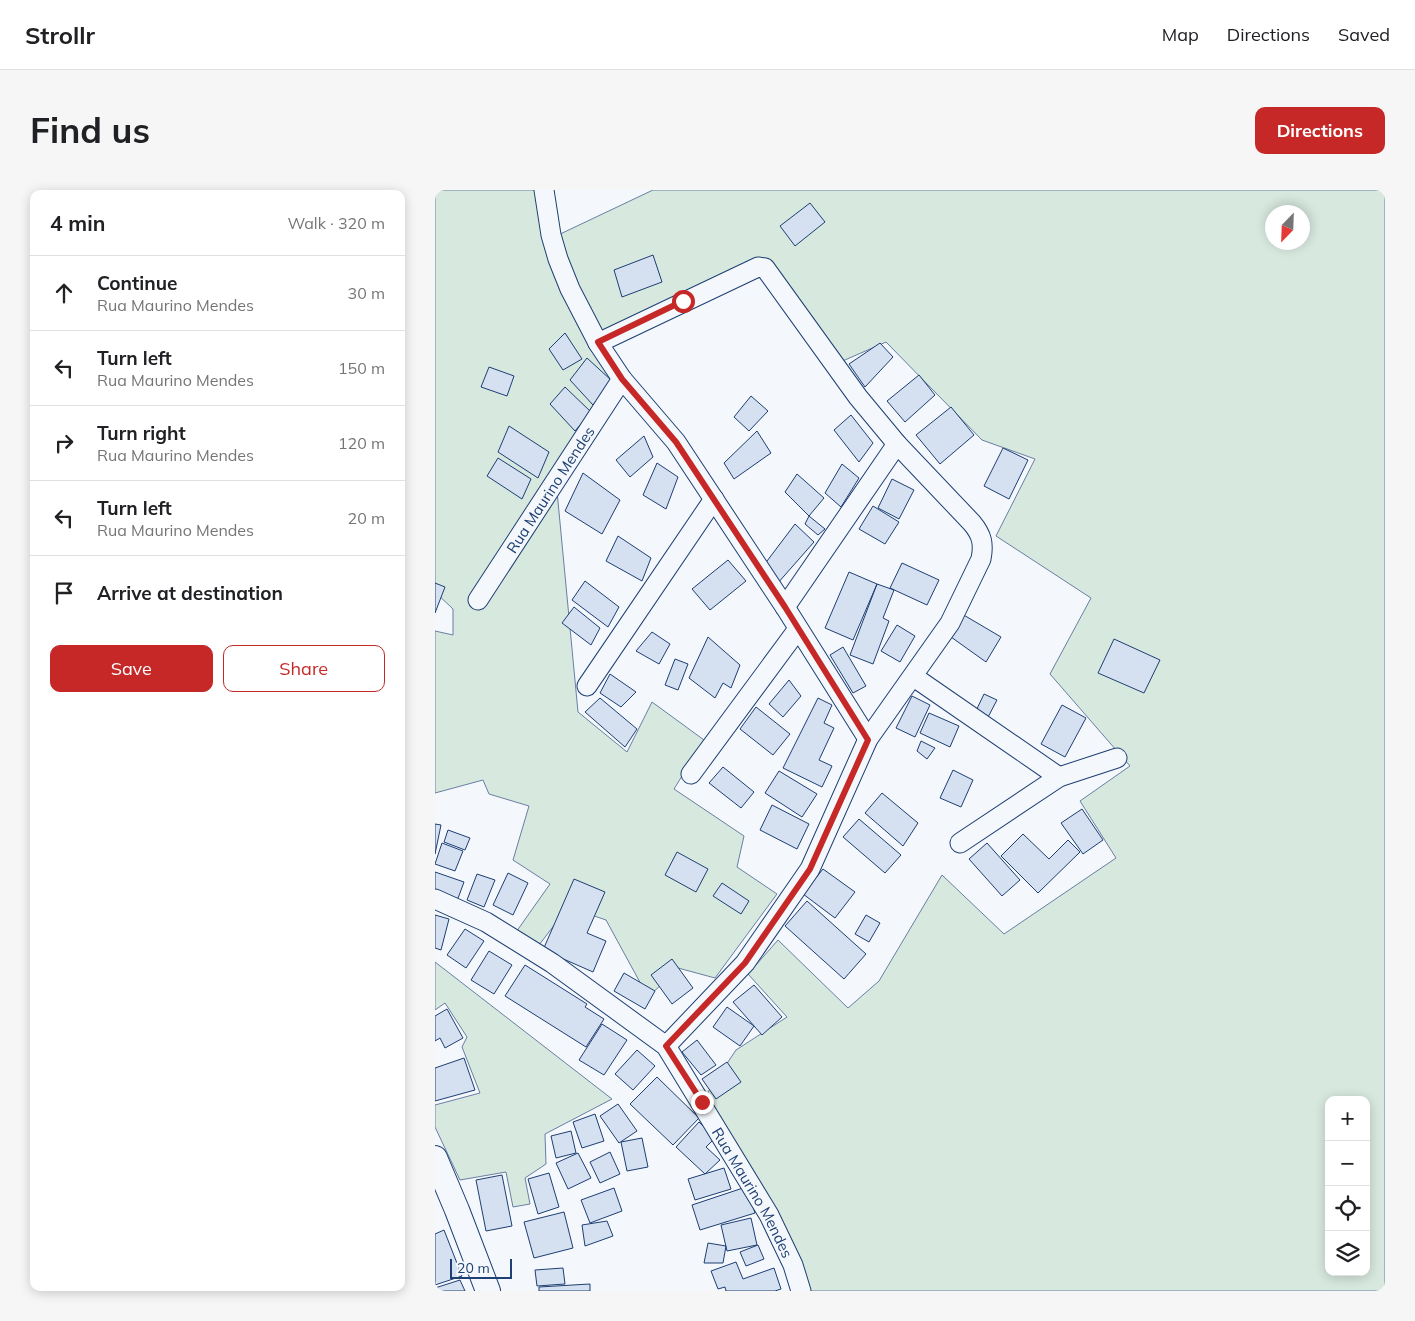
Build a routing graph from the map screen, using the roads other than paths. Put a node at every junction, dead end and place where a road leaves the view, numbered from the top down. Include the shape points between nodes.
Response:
1 (544, 190) edge
2 (598, 342) junction
3 (622, 379) junction
4 (897, 444) junction
5 (714, 499) junction
6 (479, 600) dead end
7 (785, 607) junction
8 (798, 629) junction
9 (914, 676) junction
10 (587, 686) dead end
11 (868, 740) junction
12 (1117, 758) dead end
13 (691, 774) dead end
14 (1059, 777) junction
15 (960, 843) dead end
16 (435, 899) edge
17 (666, 1046) junction
18 (435, 1158) edge
19 (488, 1291) edge
20 (801, 1291) edge

1 - 2 street via 558,259
2 - 3 street
2 - 4 street via 757,267 765,268 858,397
3 - 5 street via 676,442
3 - 6 street, Rua Maurino Mendes
4 - 7 street
4 - 9 street via 972,523 980,534 983,547 981,558 950,622
5 - 7 street
5 - 10 street
7 - 8 street
8 - 11 street
8 - 13 street
9 - 11 street
9 - 14 street
11 - 17 street via 810,869 745,963
12 - 14 street
14 - 15 street
16 - 17 street, Rua Maurino Mendes via 486,922 552,963
17 - 20 street, Rua Maurino Mendes via 769,1215 793,1265
18 - 19 street

